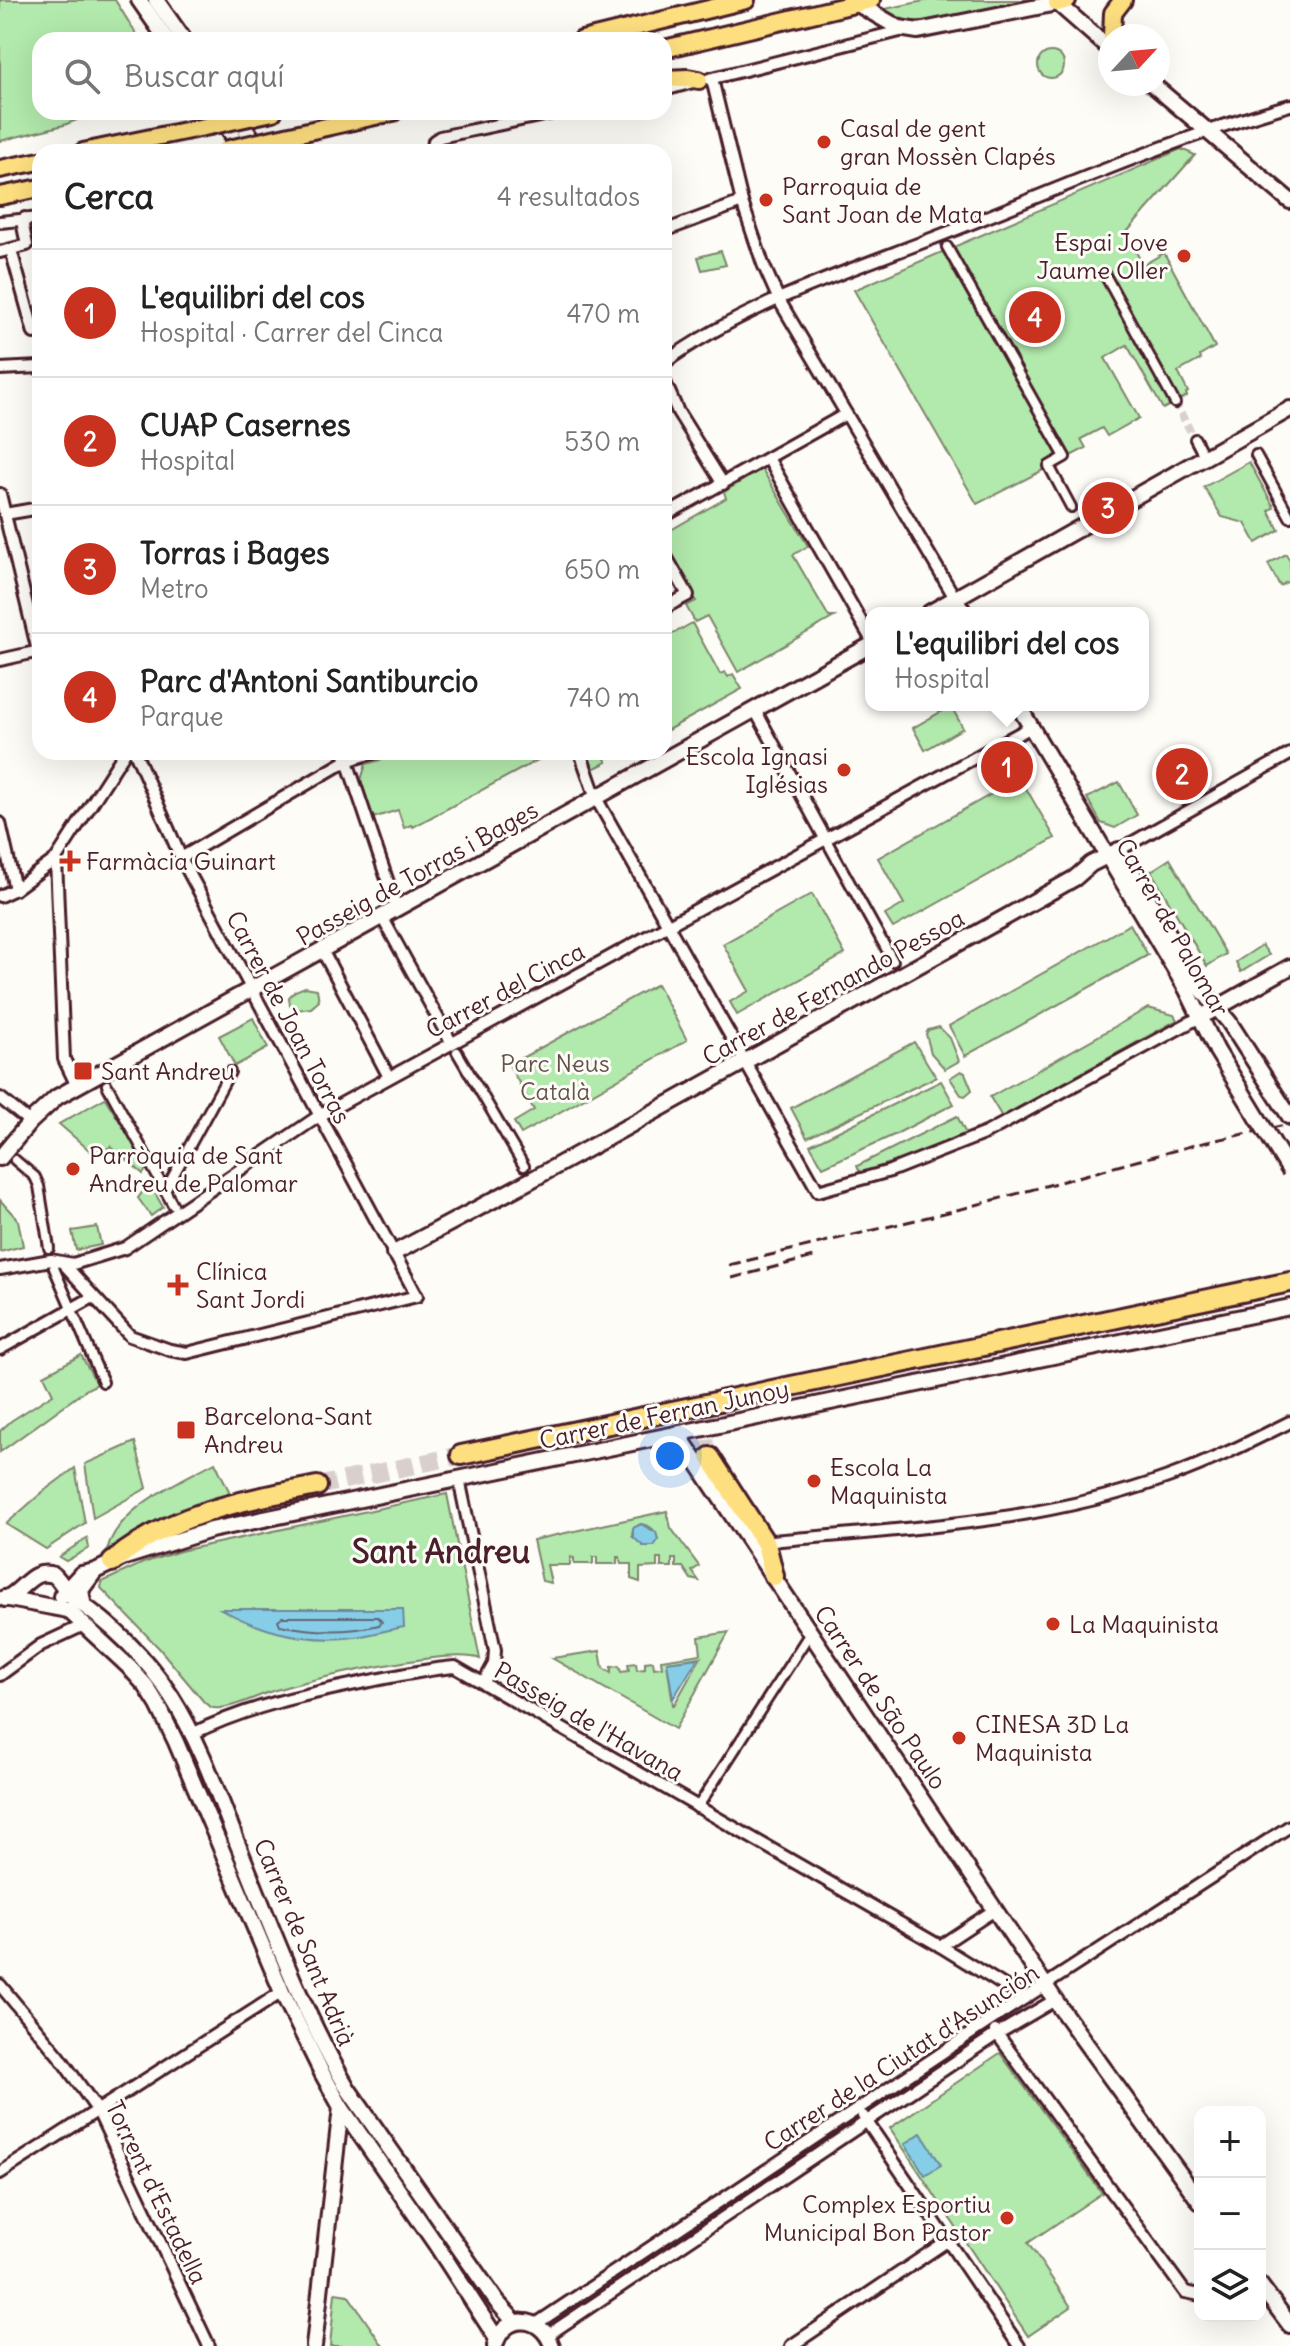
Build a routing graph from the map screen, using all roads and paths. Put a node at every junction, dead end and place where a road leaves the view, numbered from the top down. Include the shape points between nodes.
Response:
1 (139, 0) edge
2 (156, 0) edge
3 (746, 0) edge
4 (1123, 0) edge
5 (859, 1) edge
6 (1055, 2) edge
7 (721, 3) edge
8 (1113, 24) edge
9 (904, 30) junction
10 (161, 32) edge
11 (178, 32) edge
12 (612, 32) edge
13 (1098, 39) edge
14 (672, 47) edge
15 (672, 79) edge
16 (705, 80) junction
17 (672, 88) edge
18 (1166, 96) edge
19 (1290, 105) edge
20 (209, 120) edge
21 (214, 120) edge
22 (241, 120) edge
23 (363, 120) edge
24 (520, 120) edge
25 (1207, 131) junction
26 (115, 144) edge
27 (236, 144) edge
28 (263, 144) edge
29 (273, 144) edge
30 (433, 144) edge
31 (32, 163) edge
32 (0, 169) edge
33 (32, 190) edge
34 (0, 196) edge
35 (1290, 201) edge
36 (742, 202) junction
37 (25, 218) junction
38 (32, 218) edge
39 (0, 222) edge
40 (672, 228) edge
41 (947, 247) dead end
42 (6, 251) edge
43 (1105, 275) dead end
44 (779, 300) junction
45 (32, 327) edge
46 (684, 348) junction
47 (672, 349) edge
48 (672, 357) edge
49 (32, 367) edge
50 (0, 369) edge
51 (672, 398) edge
52 (1175, 403) tunnel mouth
53 (1290, 409) edge
54 (846, 414) junction
55 (1195, 439) tunnel mouth
56 (1256, 455) dead end
57 (768, 458) junction
58 (1205, 459) junction
59 (723, 484) junction
60 (0, 494) edge
61 (1071, 507) dead end
62 (32, 509) edge
63 (672, 512) edge
64 (5, 514) junction
65 (1290, 517) edge
66 (672, 567) edge
67 (955, 598) junction
68 (672, 604) edge
69 (939, 607) edge
70 (960, 607) edge
71 (32, 623) edge
72 (865, 628) edge
73 (865, 648) edge
74 (32, 653) edge
75 (0, 660) edge
76 (755, 710) junction
77 (1022, 711) edge
78 (1031, 727) junction
79 (1290, 754) edge
80 (672, 756) edge
81 (120, 760) edge
82 (138, 760) edge
83 (339, 760) edge
84 (346, 760) edge
85 (583, 760) edge
86 (665, 760) edge
87 (596, 798) junction
88 (0, 823) edge
89 (825, 838) junction
90 (1113, 852) junction
91 (181, 858) junction
92 (56, 859) junction
93 (15, 889) junction
94 (0, 896) edge
95 (397, 909) junction
96 (382, 917) junction
97 (669, 925) junction
98 (322, 950) junction
99 (893, 961) dead end
100 (1290, 967) edge
101 (251, 990) junction
102 (1217, 1008) junction
103 (1200, 1017) junction
104 (454, 1047) junction
105 (745, 1061) junction
106 (230, 1072) dead end
107 (389, 1077) junction
108 (107, 1085) dead end
109 (77, 1086) junction
110 (0, 1098) edge
111 (319, 1116) junction
112 (1290, 1117) edge
113 (30, 1122) junction
114 (7, 1159) edge
115 (524, 1166) dead end
116 (1290, 1171) edge
117 (165, 1191) junction
118 (173, 1205) dead end
119 (49, 1248) dead end
120 (394, 1253) junction
121 (59, 1266) junction
122 (0, 1269) edge
123 (1290, 1282) edge
124 (93, 1297) junction
125 (1290, 1307) edge
126 (72, 1310) junction
127 (0, 1349) edge
128 (103, 1382) dead end
129 (1290, 1422) edge
130 (678, 1434) junction
131 (461, 1455) tunnel mouth
132 (710, 1457) tunnel mouth
133 (459, 1479) junction
134 (317, 1486) tunnel mouth
135 (761, 1547) junction
136 (103, 1567) junction
137 (774, 1576) joint
138 (25, 1586) junction
139 (62, 1589) junction
140 (2, 1598) edge
141 (83, 1602) junction
142 (32, 1603) junction
143 (48, 1606) junction
144 (84, 1625) junction
145 (811, 1632) junction
146 (0, 1675) edge
147 (484, 1682) junction
148 (192, 1734) junction
149 (176, 1742) junction
150 (697, 1808) junction
151 (1290, 1826) edge
152 (996, 1909) junction
153 (940, 1946) junction
154 (0, 1985) edge
155 (1047, 1985) junction
156 (282, 1992) junction
157 (1024, 1998) junction
158 (1055, 2000) junction
159 (988, 2022) junction
160 (997, 2034) junction
161 (341, 2107) junction
162 (857, 2109) junction
163 (98, 2111) junction
164 (866, 2121) junction
165 (0, 2173) edge
166 (1194, 2194) edge
167 (947, 2241) junction
168 (1266, 2293) edge
169 (1194, 2294) edge
170 (515, 2322) junction
171 (536, 2324) junction
172 (1290, 2325) edge
173 (550, 2341) edge
174 (496, 2343) edge
175 (209, 2346) edge
176 (314, 2346) edge
177 (791, 2346) edge
178 (1019, 2346) edge

1 - 10 street
2 - 11 street
3 - 7 main road
4 - 8 main road
5 - 9 street via 870,13
5 - 14 main road
6 - 9 street via 934,29
6 - 13 street
7 - 12 main road
9 - 16 street
15 - 16 main road
16 - 17 street
16 - 36 street
18 - 25 street
19 - 25 street
20 - 26 main road
21 - 27 street
22 - 28 street
23 - 29 main road
24 - 30 street via 440,137
25 - 35 street
25 - 44 street
31 - 32 main road
33 - 34 main road
36 - 40 street
36 - 44 street
37 - 38 street
37 - 39 street
37 - 42 street via 27,245
41 - 61 street via 1065,457 1049,466
42 - 45 street
43 - 52 street
44 - 46 street
44 - 54 street
46 - 47 street
46 - 48 street
49 - 50 street
51 - 59 street
53 - 58 street
54 - 57 street
54 - 67 street
55 - 58 street
56 - 65 street
57 - 59 street
57 - 72 street
58 - 67 street
59 - 63 street
60 - 64 street
62 - 64 street
64 - 71 street
66 - 68 street via 688,595
67 - 69 street
67 - 70 street
73 - 76 street, Passeig de Torras i Bages
74 - 75 street
76 - 80 street, Passeig de Torras i Bages
76 - 89 street
77 - 78 street, Carrer de Palomar
78 - 89 street, Carrer del Cinca
78 - 90 street, Carrer de Palomar
79 - 90 street, Carrer de Fernando Pessoa
81 - 92 street
82 - 91 street, Carrer de Joan Torras
83 - 91 street
84 - 95 street
85 - 87 street
86 - 87 street, Passeig de Torras i Bages
87 - 95 street, Passeig de Torras i Bages
87 - 97 street
88 - 93 street
89 - 97 street, Carrer del Cinca
89 - 99 street
90 - 102 street, Carrer de Palomar
90 - 103 street, Carrer de Palomar
90 - 105 street, Carrer de Fernando Pessoa
91 - 101 street, Carrer de Joan Torras
92 - 93 street
92 - 109 street via 64,1059
93 - 94 street
95 - 96 street, Passeig de Torras i Bages
96 - 98 street, Passeig de Torras i Bages
96 - 104 street
97 - 104 street, Carrer del Cinca
97 - 105 street
98 - 101 street, Passeig de Torras i Bages
98 - 107 street
100 - 102 street
101 - 109 street, Passeig de Torras i Bages
101 - 111 street, Carrer de Joan Torras
102 - 103 street
102 - 112 street, Carrer de Palomar
103 - 105 street via 986,1133 890,1171 818,1191
103 - 116 street, Carrer de Palomar, bridge
104 - 107 street, Carrer del Cinca
104 - 115 street
105 - 120 street, Carrer de Fernando Pessoa
106 - 117 street
107 - 111 street, Carrer del Cinca
108 - 117 street
109 - 113 street, Passeig de Torras i Bages
110 - 113 street
111 - 120 street, Carrer de Joan Torras
111 - 121 street, Carrer del Cinca via 125,1248
113 - 114 street, Passeig de Torras i Bages
114 - 119 street via 35,1177
117 - 118 street
120 - 124 street, Carrer de Joan Torras via 417,1296 187,1353 130,1336
121 - 122 street, Carrer del Cinca via 51,1260 31,1261
121 - 124 street
121 - 126 street
123 - 131 highway via 732,1403
124 - 126 street
125 - 130 street, Carrer de Ferran Junoy
126 - 127 street
126 - 128 street
129 - 135 street via 1167,1477 1056,1507 959,1524 771,1541
130 - 133 street, Carrer de Ferran Junoy
130 - 135 street
132 - 135 highway
133 - 136 street, Carrer de Ferran Junoy via 211,1530
133 - 147 street via 495,1650
134 - 136 highway via 192,1516 146,1537
135 - 137 highway
136 - 139 street, Carrer de Ferran Junoy via 79,1575
136 - 141 street via 81,1590
137 - 145 street, Carrer de São Paulo
138 - 139 street via 40,1573 54,1575
138 - 140 street
138 - 142 street
139 - 141 street, Carrer de Sant Adrià
139 - 143 street
140 - 142 street
141 - 148 street, Carrer de Sant Adrià via 139,1653
142 - 143 street
143 - 144 street, Carrer de Sant Adrià via 68,1610
144 - 146 street via 41,1645
144 - 149 street, Carrer de Sant Adrià via 146,1686
145 - 150 street
145 - 152 street, Carrer de São Paulo
147 - 148 street, Passeig de l'Havana via 455,1667 397,1675 273,1703
147 - 150 street, Passeig de l'Havana
148 - 149 street
148 - 170 street, Carrer de Sant Adrià via 331,2059
149 - 156 street, Carrer de Sant Adrià
150 - 153 street, Passeig de l'Havana
151 - 155 street, Carrer de la Ciutat d'Asunción
152 - 153 street
152 - 155 street, Carrer de São Paulo
153 - 157 street, Passeig de l'Havana
154 - 163 street, Torrent d'Estadella
155 - 157 street, Carrer de la Ciutat d'Asunción
155 - 158 street, Carrer de São Paulo
156 - 161 street, Carrer de Sant Adrià
156 - 163 street
157 - 159 street, Carrer de la Ciutat d'Asunción
158 - 160 street, Carrer de la Ciutat d'Asunción
158 - 166 street, Carrer de São Paulo
159 - 160 street
159 - 162 street, Carrer de la Ciutat d'Asunción
160 - 164 street, Carrer de la Ciutat d'Asunción
160 - 169 street via 1185,2292
161 - 174 street, Carrer de Sant Adrià
161 - 176 street
162 - 164 street
162 - 171 street, Carrer de la Ciutat d'Asunción
163 - 165 street
163 - 175 street, Torrent d'Estadella
164 - 167 street
164 - 173 street, Carrer de la Ciutat d'Asunción
167 - 177 street
167 - 178 street
168 - 172 street
170 - 171 street
170 - 174 street
171 - 173 street

